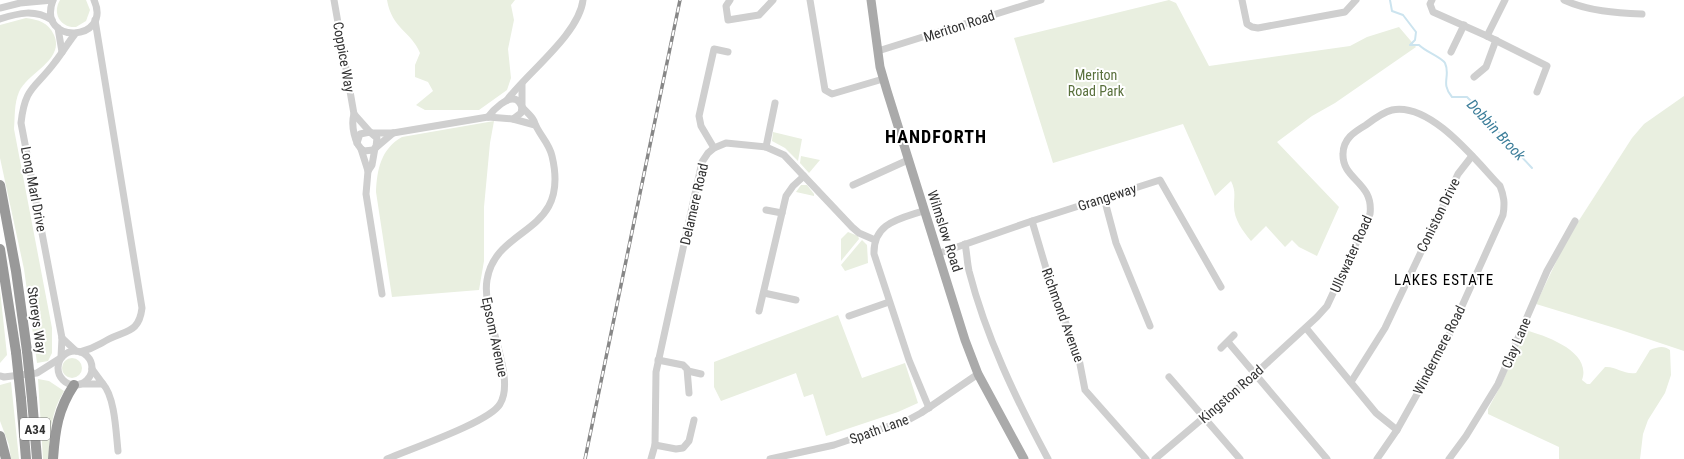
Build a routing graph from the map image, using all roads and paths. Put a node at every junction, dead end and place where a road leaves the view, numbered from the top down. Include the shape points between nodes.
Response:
1 (53, 0) edge
2 (334, 0) edge
3 (583, 0) edge
4 (730, 0) edge
5 (772, 0) edge
6 (810, 0) edge
7 (871, 0) edge
8 (1041, 0) edge
9 (1242, 0) edge
10 (1356, 0) edge
11 (1432, 0) edge
12 (1505, 0) edge
13 (1564, 0) edge
14 (96, 2) edge
15 (0, 8) edge
16 (1642, 14) dead end
17 (0, 19) edge
18 (52, 20) junction
19 (95, 20) junction
20 (1464, 25) junction
21 (58, 28) junction
22 (83, 32) junction
23 (75, 34) junction
24 (1487, 36) junction
25 (97, 39) junction
26 (1496, 40) junction
27 (878, 51) junction
28 (62, 52) junction
29 (728, 52) dead end
30 (1451, 52) dead end
31 (1474, 77) dead end
32 (884, 79) junction
33 (522, 85) junction
34 (1536, 92) dead end
35 (506, 101) junction
36 (775, 103) dead end
37 (522, 106) junction
38 (354, 114) junction
39 (488, 117) junction
40 (512, 119) junction
41 (535, 124) junction
42 (371, 132) junction
43 (393, 133) junction
44 (359, 146) junction
45 (766, 147) junction
46 (376, 148) junction
47 (714, 148) junction
48 (1472, 156) junction
49 (908, 160) junction
50 (368, 171) junction
51 (804, 176) junction
52 (0, 185) edge
53 (853, 185) dead end
54 (1104, 198) junction
55 (766, 210) dead end
56 (923, 211) junction
57 (782, 213) junction
58 (1032, 221) junction
59 (1575, 222) dead end
60 (875, 240) junction
61 (964, 244) junction
62 (0, 249) edge
63 (937, 254) junction
64 (1221, 287) dead end
65 (764, 293) junction
66 (382, 294) dead end
67 (796, 300) dead end
68 (889, 302) junction
69 (758, 311) dead end
70 (850, 316) dead end
71 (1150, 326) dead end
72 (1306, 328) junction
73 (1234, 335) dead end
74 (62, 338) junction
75 (1228, 342) junction
76 (98, 347) junction
77 (1221, 348) dead end
78 (78, 351) junction
79 (60, 358) junction
80 (658, 360) junction
81 (91, 366) junction
82 (688, 371) junction
83 (701, 374) dead end
84 (978, 374) junction
85 (1254, 374) junction
86 (0, 376) edge
87 (1170, 377) dead end
88 (1351, 382) junction
89 (77, 384) junction
90 (103, 384) junction
91 (689, 393) dead end
92 (929, 408) junction
93 (1204, 417) junction
94 (694, 420) dead end
95 (1397, 430) junction
96 (0, 436) edge
97 (655, 445) junction
98 (118, 451) dead end
99 (6, 459) edge
100 (26, 459) edge
101 (37, 459) edge
102 (53, 459) edge
103 (387, 459) edge
104 (651, 459) edge
105 (770, 459) edge
106 (1024, 459) edge
107 (1048, 459) edge
108 (1146, 459) edge
109 (1155, 459) edge
110 (1240, 459) edge
111 (1326, 459) edge
112 (1377, 459) edge
113 (1449, 459) edge

1 - 15 street
1 - 18 street
2 - 38 street, Coppice Way
3 - 33 street via 571,29 532,70
4 - 5 street via 726,6 728,20 759,15
6 - 32 street via 825,90 832,94
7 - 27 main road, Wilmslow Road
8 - 27 street, Meriton Road
9 - 10 street via 1247,24 1258,28 1345,12
11 - 20 street via 1430,4 1433,12
12 - 24 street
13 - 16 street via 1576,6 1603,11
14 - 19 street
17 - 18 street via 34,12 44,14
18 - 21 street
19 - 22 street
19 - 25 street
20 - 24 street
20 - 30 street
21 - 23 street
21 - 28 street
22 - 23 street
22 - 25 street
23 - 28 street, Long Marl Drive
24 - 26 street
25 - 76 street via 130,224 142,308 135,327
26 - 31 street via 1486,67
26 - 34 street via 1547,66
27 - 32 main road, Wilmslow Road
28 - 74 street, Long Marl Drive via 30,89 23,105 21,123
29 - 47 street via 714,50 700,111 699,121
32 - 49 main road, Wilmslow Road
33 - 35 street via 517,87
33 - 37 street
35 - 37 street via 516,99
35 - 39 street
35 - 40 street via 502,108 503,114
36 - 45 street
37 - 40 street via 521,113
37 - 41 street, Epsom Avenue
38 - 42 street
38 - 44 street, Coppice Way via 352,121
39 - 40 street
39 - 43 street
40 - 41 street
41 - 103 street, Epsom Avenue via 547,142 552,156 554,179 549,207 539,220 499,252 490,268 485,291 505,377 505,391 501,404 494,412 478,421
42 - 43 street
42 - 44 street via 360,134
42 - 46 street via 378,141
43 - 46 street
44 - 46 street via 367,152
44 - 50 street, Coppice Way
45 - 47 street, Delamere Road via 726,143
45 - 51 street, Delamere Road via 784,155
46 - 50 street
47 - 80 street, Delamere Road via 702,162
48 - 72 street, Ullswater Road via 1430,118 1404,110 1392,110 1383,114 1348,138 1342,155 1344,164 1370,198 1370,214 1327,306
48 - 88 street, Coniston Drive via 1458,174 1385,328
48 - 95 street, Windermere Road via 1500,186 1505,204 1503,214 1444,346
49 - 53 street
49 - 56 main road, Wilmslow Road
50 - 66 street via 366,204
51 - 57 street via 786,196
51 - 60 street, Delamere Road via 852,228
52 - 101 highway, Storeys Way / A34, bridge via 27,351
54 - 58 street, Grangeway
54 - 64 street, Grangeway via 1160,180
54 - 71 street via 1116,243
55 - 57 street
56 - 60 street via 894,220
56 - 63 main road, Wilmslow Road
57 - 65 street
58 - 61 street, Grangeway
58 - 108 street, Richmond Avenue via 1048,275 1079,359 1085,390
59 - 113 street, Clay Lane via 1547,271 1498,384
60 - 68 street via 874,258
61 - 63 street, Grangeway
61 - 107 street, Wilmslow Road via 969,269 997,354 1016,399
62 - 100 highway, Storeys Way / A34, bridge via 16,352
63 - 84 main road, Wilmslow Road
65 - 67 street
65 - 69 street
68 - 70 street
68 - 92 street
72 - 85 street, Kingston Road
72 - 88 street
73 - 75 street
74 - 78 street
74 - 79 street, Long Marl Drive
75 - 77 street
75 - 85 street
76 - 78 street
76 - 81 street
78 - 79 street via 68,352
78 - 81 street via 88,356
79 - 86 street via 37,373
79 - 89 street via 58,364 63,381
80 - 82 street via 683,365
80 - 97 street, Delamere Road via 655,382
81 - 89 street via 87,379
81 - 90 street
82 - 83 street
82 - 91 street
84 - 92 street, Spath Lane
84 - 106 main road, Wilmslow Road
85 - 93 street, Kingston Road
85 - 111 street
87 - 93 street
88 - 95 street via 1376,413
89 - 90 street
89 - 102 highway via 61,406
90 - 98 street via 111,400
92 - 105 street, Spath Lane via 910,419 834,445
93 - 109 street, Kingston Road
93 - 110 street
94 - 97 street via 689,441 683,448
95 - 112 street, Windermere Road
96 - 99 highway
97 - 104 street, Delamere Road

